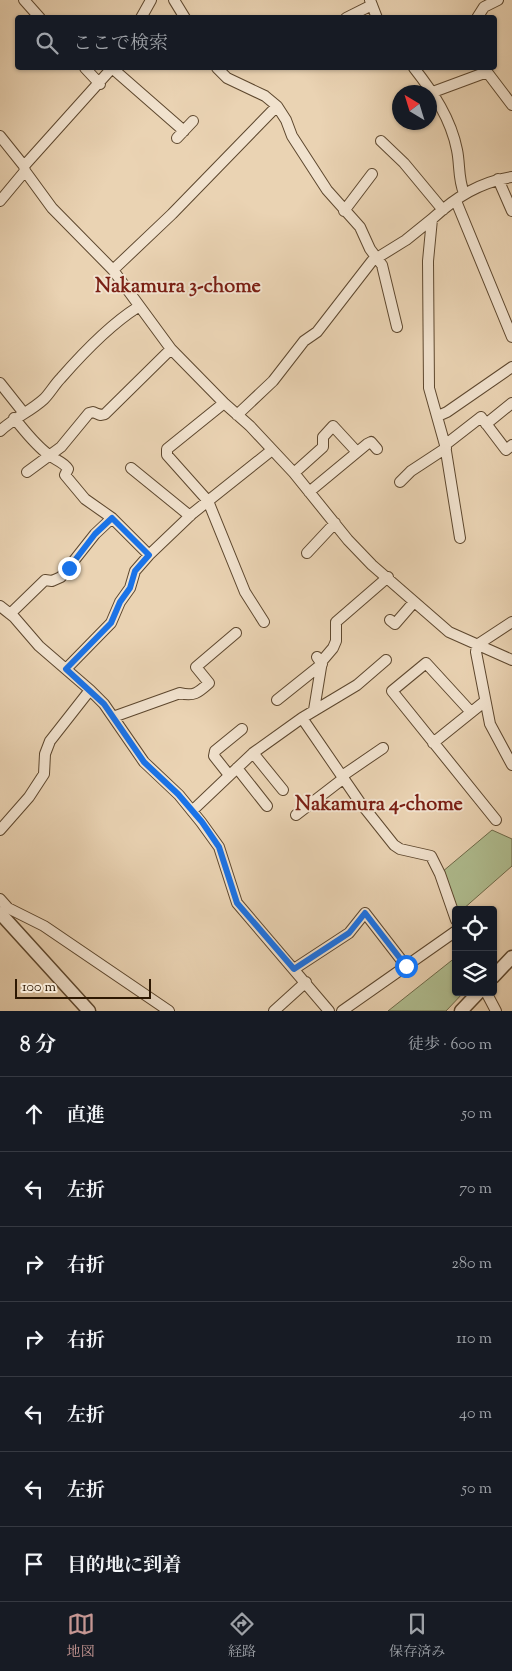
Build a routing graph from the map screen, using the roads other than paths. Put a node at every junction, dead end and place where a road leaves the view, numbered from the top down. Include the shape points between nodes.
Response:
1 (24, 0) edge
2 (151, 0) edge
3 (174, 0) edge
4 (498, 0) edge
5 (371, 3) edge
6 (37, 15) edge
7 (143, 15) edge
8 (182, 15) edge
9 (351, 15) edge
10 (376, 15) edge
11 (479, 15) edge
12 (87, 70) edge
13 (110, 70) edge
14 (115, 70) edge
15 (218, 70) edge
16 (416, 70) edge
17 (485, 70) edge
18 (100, 84) junction
19 (427, 85) edge
20 (437, 90) edge
21 (437, 100) edge
22 (512, 105) edge
23 (277, 106) junction
24 (193, 121) dead end
25 (0, 136) edge
26 (381, 141) dead end
27 (25, 168) junction
28 (372, 174) dead end
29 (512, 177) edge
30 (498, 179) junction
31 (464, 193) junction
32 (0, 201) edge
33 (456, 201) junction
34 (443, 210) junction
35 (344, 211) junction
36 (512, 212) edge
37 (432, 219) junction
38 (376, 258) junction
39 (112, 270) junction
40 (138, 307) junction
41 (397, 327) dead end
42 (512, 337) edge
43 (172, 349) junction
44 (512, 367) edge
45 (0, 383) edge
46 (224, 403) junction
47 (512, 403) edge
48 (24, 412) junction
49 (237, 415) junction
50 (438, 416) junction
51 (14, 418) junction
52 (486, 424) junction
53 (0, 430) edge
54 (512, 445) edge
55 (445, 446) junction
56 (377, 449) dead end
57 (272, 450) junction
58 (357, 452) junction
59 (50, 457) junction
60 (131, 468) dead end
61 (27, 472) dead end
62 (294, 473) junction
63 (400, 482) dead end
64 (309, 492) junction
65 (208, 501) junction
66 (190, 516) junction
67 (112, 518) junction
68 (335, 523) junction
69 (460, 538) dead end
70 (307, 552) dead end
71 (149, 555) junction
72 (388, 577) junction
73 (414, 602) junction
74 (0, 606) edge
75 (10, 614) junction
76 (390, 620) dead end
77 (264, 622) dead end
78 (512, 622) edge
79 (236, 633) dead end
80 (478, 646) junction
81 (386, 660) dead end
82 (512, 660) edge
83 (319, 661) junction
84 (66, 669) junction
85 (90, 690) junction
86 (277, 700) dead end
87 (484, 702) junction
88 (314, 710) junction
89 (470, 711) junction
90 (113, 717) junction
91 (302, 718) junction
92 (242, 728) dead end
93 (433, 743) junction
94 (381, 745) dead end
95 (253, 752) junction
96 (512, 765) edge
97 (233, 772) junction
98 (341, 774) junction
99 (283, 790) dead end
100 (267, 806) dead end
101 (192, 811) junction
102 (296, 815) dead end
103 (496, 820) dead end
104 (0, 830) edge
105 (0, 899) edge
106 (452, 908) edge
107 (0, 913) edge
108 (452, 935) edge
109 (512, 957) edge
110 (406, 966) junction
111 (294, 969) junction
112 (497, 973) edge
113 (306, 982) junction
114 (475, 996) edge
115 (488, 996) edge
116 (89, 1011) edge
117 (168, 1011) edge
118 (274, 1011) edge
119 (329, 1011) edge
120 (342, 1011) edge
121 (461, 1011) edge
122 (496, 1011) edge

1 - 6 street
2 - 7 street
3 - 8 street
4 - 11 street via 484,7
5 - 9 street
5 - 10 street
12 - 18 street
13 - 18 street
14 - 24 street via 147,92 180,134
15 - 23 street via 227,78 266,96
16 - 19 street
17 - 20 street
17 - 22 street
18 - 27 street
21 - 31 street via 457,149
23 - 35 street via 302,152
23 - 39 street via 172,214
25 - 27 street
26 - 34 street via 395,148 426,182
27 - 32 street
27 - 39 street via 52,208
28 - 35 street
29 - 30 street
30 - 31 street
30 - 36 street
31 - 33 street
33 - 34 street
33 - 42 street
34 - 37 street
35 - 38 street via 360,227
37 - 38 street
37 - 50 street via 427,323 429,388
38 - 41 street via 382,265
38 - 49 street via 317,332 304,341 273,381
39 - 40 street
40 - 43 street
40 - 48 street via 61,377 44,398
43 - 46 street
43 - 59 street via 105,414 89,414
44 - 50 street
45 - 48 street
46 - 49 street
46 - 65 street via 167,449 167,455
47 - 52 street
48 - 51 street
49 - 57 street
50 - 55 street
51 - 53 street
51 - 59 street
52 - 54 street via 506,450
52 - 55 street via 481,418
55 - 63 street
55 - 69 street
56 - 58 street via 371,442
57 - 62 street
57 - 65 street
58 - 62 street via 333,426 323,437 322,447
58 - 64 street
59 - 61 street
59 - 67 street via 66,465 65,475 85,499
60 - 66 street
62 - 64 street
64 - 68 street
65 - 66 street
65 - 77 street via 245,592
66 - 71 street
67 - 71 street
67 - 75 street via 61,577 45,580
68 - 70 street
68 - 72 street via 354,546
71 - 84 street via 135,571 130,588 111,623
72 - 73 street
72 - 83 street via 339,617 333,648
73 - 76 street via 395,624
73 - 80 street via 449,632
74 - 75 street
75 - 84 street via 39,646
78 - 80 street
79 - 90 street via 196,666 209,683 198,693 188,696 180,693
80 - 82 street
80 - 87 street via 476,652
81 - 88 street via 357,685
83 - 86 street
83 - 88 street
84 - 85 street
85 - 90 street
85 - 104 street via 50,740 44,774 30,796
87 - 89 street
87 - 96 street via 490,724
88 - 91 street
89 - 93 street
89 - 93 street via 426,663 392,691
90 - 101 street via 144,762
91 - 95 street
91 - 98 street
92 - 97 street via 215,750 214,756
93 - 103 street
94 - 98 street
95 - 97 street
95 - 99 street
97 - 100 street
97 - 101 street
98 - 102 street
98 - 106 street via 394,846 431,856
101 - 111 street via 219,847 237,903
105 - 117 street via 8,908 44,926
107 - 116 street
108 - 110 street
109 - 112 street
110 - 111 street via 365,913 349,933
110 - 120 street
111 - 113 street
113 - 118 street
113 - 119 street
114 - 121 street
115 - 122 street

